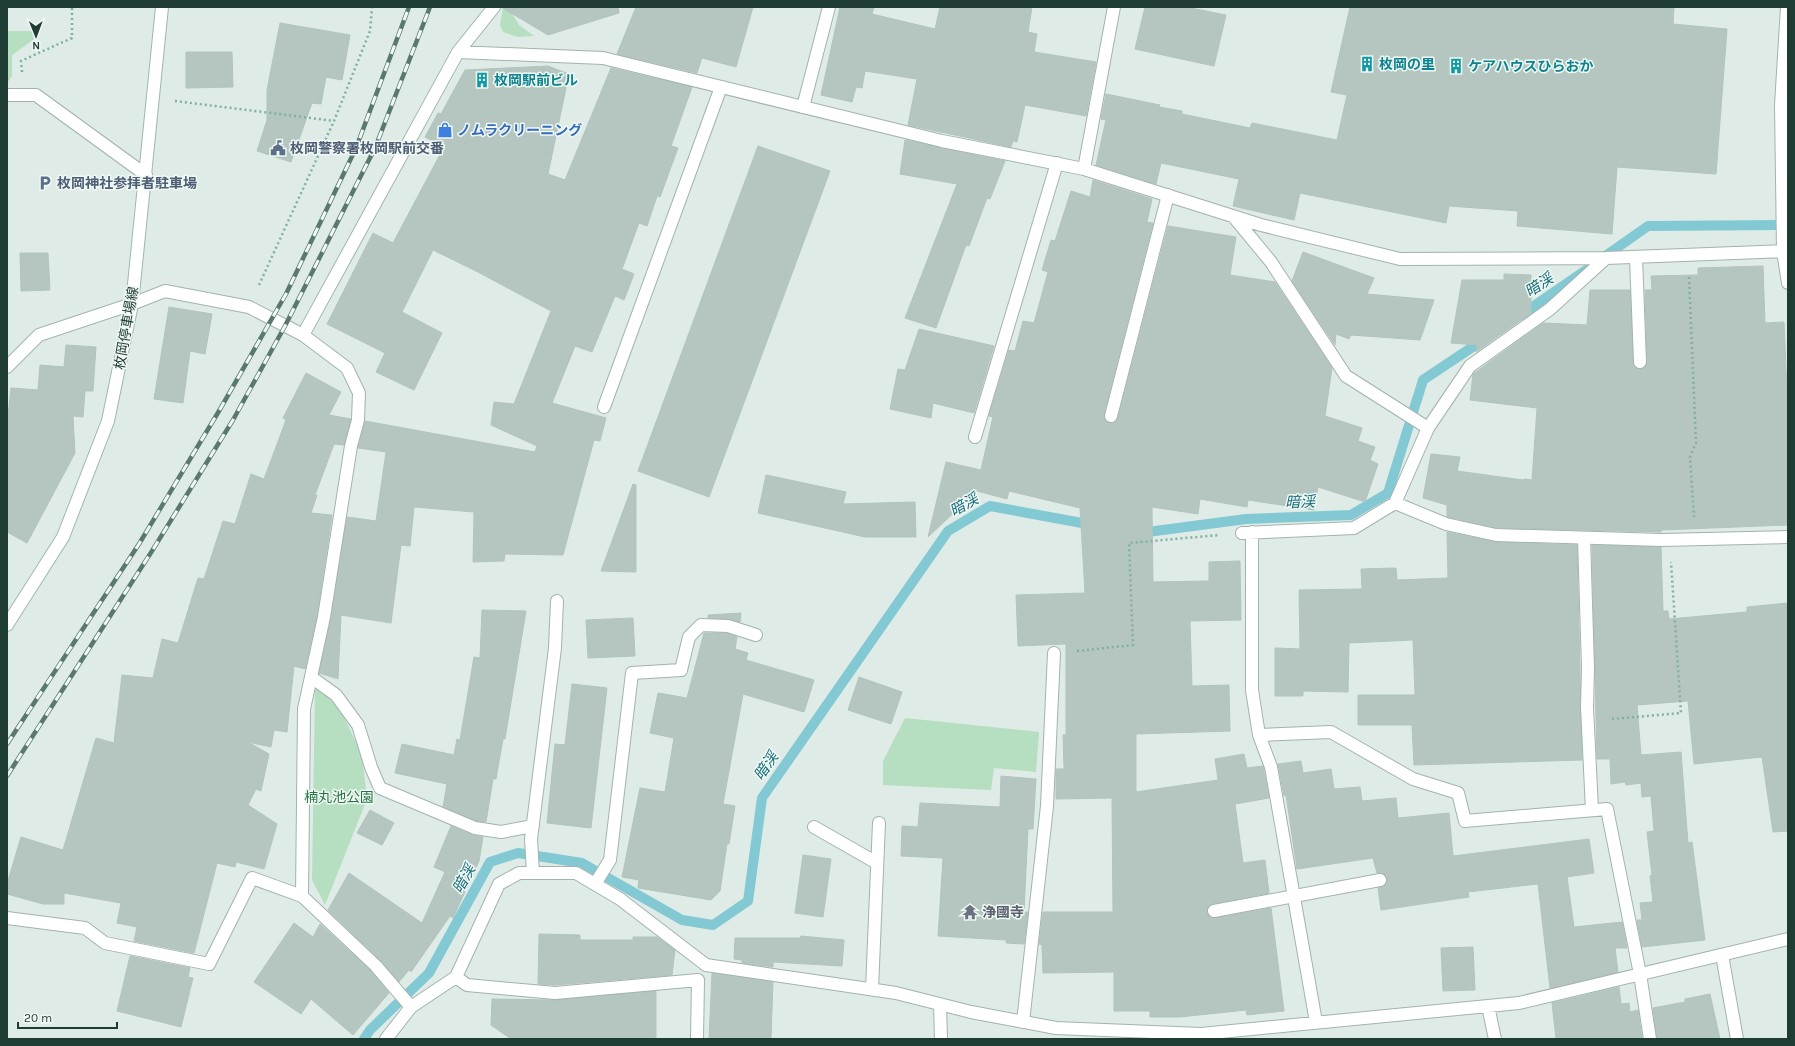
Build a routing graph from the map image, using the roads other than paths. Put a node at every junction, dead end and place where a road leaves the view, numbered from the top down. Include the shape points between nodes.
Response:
1 (162, 7) edge
2 (494, 7) edge
3 (829, 7) edge
4 (1114, 7) edge
5 (1786, 7) edge
6 (458, 52) junction
7 (721, 87) junction
8 (7, 95) edge
9 (803, 107) junction
10 (1057, 163) junction
11 (1084, 169) junction
12 (146, 175) junction
13 (1168, 195) junction
14 (1233, 216) junction
15 (1785, 250) edge
16 (1636, 257) junction
17 (1606, 258) junction
18 (1788, 283) edge
19 (132, 304) junction
20 (303, 335) junction
21 (1640, 362) dead end
22 (7, 367) edge
23 (604, 407) dead end
24 (1111, 416) dead end
25 (1427, 427) junction
26 (975, 437) dead end
27 (1395, 503) junction
28 (1788, 537) edge
29 (1584, 538) junction
30 (557, 601) dead end
31 (7, 625) edge
32 (756, 635) dead end
33 (1054, 653) road end
34 (311, 677) junction
35 (1259, 735) junction
36 (1592, 810) junction
37 (879, 823) dead end
38 (533, 826) junction
39 (814, 828) dead end
40 (877, 863) junction
41 (532, 867) junction
42 (1380, 880) dead end
43 (597, 882) junction
44 (302, 896) junction
45 (1295, 896) junction
46 (1214, 911) dead end
47 (7, 918) edge
48 (1788, 939) edge
49 (1722, 955) junction
50 (706, 965) junction
51 (1640, 974) junction
52 (456, 977) junction
53 (698, 980) junction
54 (872, 989) junction
55 (940, 1004) junction
56 (410, 1006) junction
57 (1488, 1006) junction
58 (1023, 1022) junction
59 (1316, 1022) junction
60 (1201, 1036) edge
61 (386, 1039) edge
62 (697, 1039) edge
63 (941, 1039) edge
64 (1496, 1039) edge
65 (1650, 1039) edge
66 (1737, 1039) edge

1 - 12 street, 枚岡停車場線
2 - 6 street
3 - 9 street
4 - 11 street
5 - 15 street via 1781,105
6 - 7 street via 603,58
6 - 20 street
7 - 9 street
7 - 23 street
8 - 12 street via 36,95
9 - 10 street via 942,141
10 - 11 street
10 - 26 street
11 - 13 street
12 - 19 street, 枚岡停車場線
13 - 14 street
13 - 24 street
14 - 17 street via 1400,259
14 - 25 street via 1271,262 1346,376
15 - 16 street
15 - 18 street
16 - 17 street
16 - 21 street
17 - 25 street via 1550,309 1470,366
19 - 20 street via 164,291 249,307
19 - 22 street via 40,335
19 - 31 street, 枚岡停車場線 via 108,422 63,537
20 - 34 street via 347,368 359,393 358,420 351,446 324,617
25 - 27 street
27 - 29 street via 1446,524 1496,535
27 - 35 street via 1354,528 1247,533 1252,690
28 - 29 street via 1670,540
29 - 36 street via 1587,722
30 - 38 street via 556,648
32 - 43 street via 728,626 701,626 689,637 681,670 632,673 610,860
33 - 58 street via 1047,806
34 - 38 street via 336,694 358,725 380,788 476,828 500,832
34 - 44 street via 304,709
35 - 36 street via 1331,732 1413,779 1458,793 1466,820
35 - 45 street via 1271,767
36 - 51 street via 1606,809
37 - 40 street
38 - 41 street
39 - 40 street
40 - 54 street
41 - 43 street via 576,873
41 - 52 street via 499,884
42 - 45 street
43 - 50 street
44 - 47 street via 252,878 209,964 106,943 85,928
44 - 56 street via 376,966
45 - 46 street
45 - 59 street
48 - 49 street
49 - 51 street
49 - 66 street
50 - 53 street
50 - 54 street
51 - 57 street via 1519,1003
51 - 65 street
52 - 53 street via 467,985 555,992
52 - 56 street
53 - 62 street
54 - 55 street
55 - 58 street
55 - 63 street
56 - 61 street
57 - 59 street
57 - 64 street
58 - 60 street via 1056,1028
59 - 60 street

